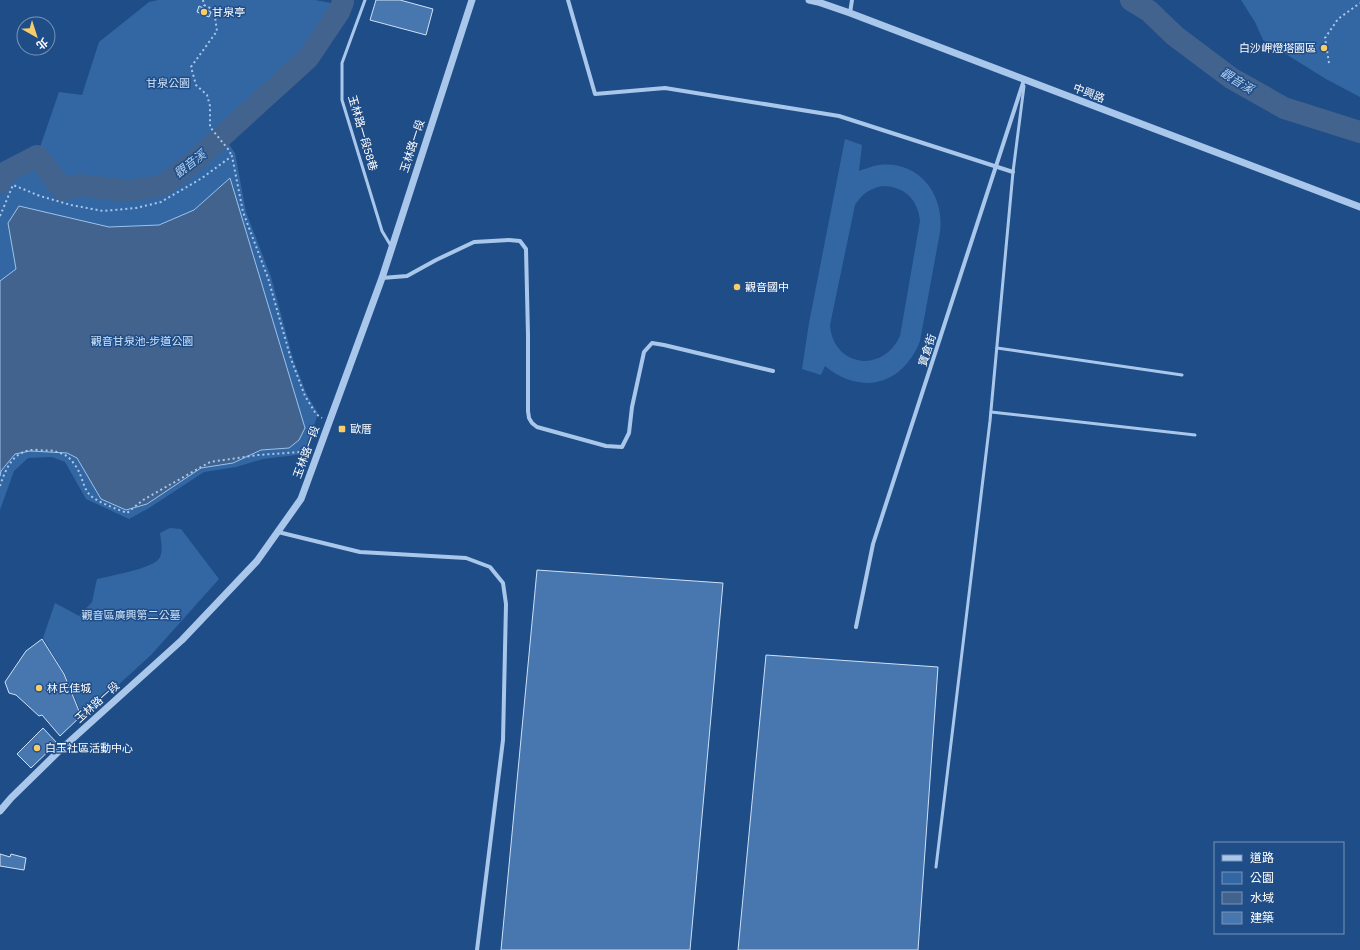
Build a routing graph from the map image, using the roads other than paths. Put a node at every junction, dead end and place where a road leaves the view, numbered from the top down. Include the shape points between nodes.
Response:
1 (366, 0) edge
2 (472, 0) edge
3 (568, 0) edge
4 (809, 0) edge
5 (852, 0) edge
6 (850, 13) junction
7 (1024, 80) junction
8 (996, 167) junction
9 (1013, 172) junction
10 (1360, 207) edge
11 (391, 246) junction
12 (382, 278) junction
13 (997, 348) junction
14 (772, 371) dead end
15 (1182, 375) dead end
16 (991, 412) junction
17 (1195, 435) dead end
18 (278, 532) junction
19 (856, 627) dead end
20 (0, 811) edge
21 (936, 867) dead end
22 (477, 950) edge

1 - 11 lane, 玉林路一段58巷 via 342,63 342,100 382,231
2 - 11 street, 玉林路一段
3 - 8 street via 595,94 665,88 839,116
4 - 6 street, 中興路
5 - 6 street
6 - 7 street, 中興路
7 - 8 street, 寶倉街
7 - 9 lane
7 - 10 street, 中興路
8 - 9 street
8 - 19 street, 寶倉街 via 873,544
9 - 13 lane
11 - 12 street, 玉林路一段
12 - 14 street via 407,276 474,242 520,241 526,249 529,418 537,427 606,446 622,447 626,441 644,352 652,343
12 - 18 street, 玉林路一段 via 301,499
13 - 15 lane
13 - 16 lane
16 - 17 lane
16 - 21 lane
18 - 20 street, 玉林路一段 via 256,561 182,640 58,752
18 - 22 street via 360,552 466,558 490,567 503,583 506,604 502,740

